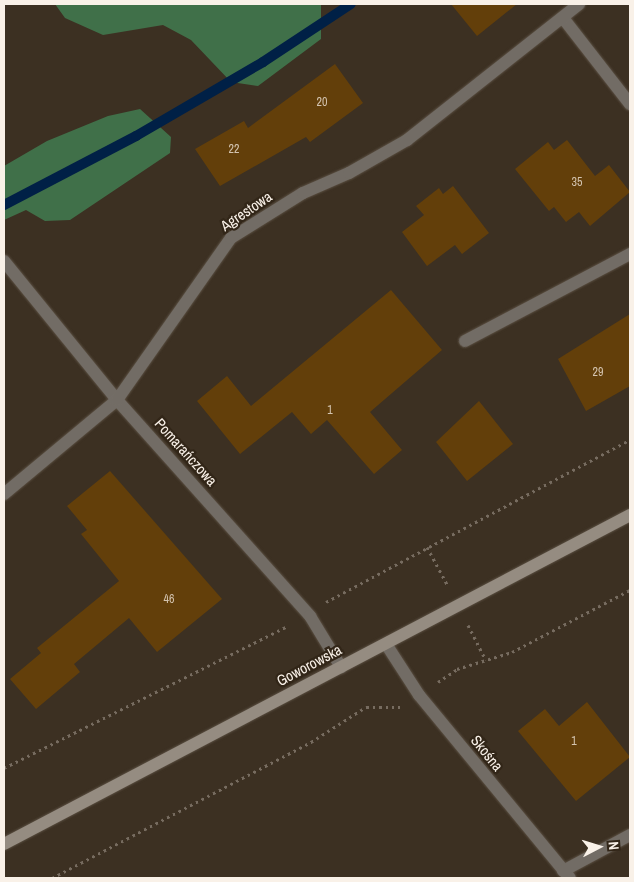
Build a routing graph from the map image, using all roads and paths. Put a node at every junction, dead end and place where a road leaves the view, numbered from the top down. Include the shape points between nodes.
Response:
1 (579, 4) edge
2 (563, 18) junction
3 (630, 104) edge
4 (630, 254) edge
5 (4, 261) edge
6 (465, 341) dead end
7 (117, 400) junction
8 (4, 494) edge
9 (630, 515) edge
10 (630, 590) edge
11 (386, 644) junction
12 (341, 667) junction
13 (419, 695) junction
14 (630, 835) edge
15 (4, 844) edge
16 (566, 875) edge
17 (52, 878) edge

1 - 2 street, Agrestowa
2 - 3 street
2 - 7 street, Agrestowa via 407,140 350,174 303,193 231,238
4 - 6 street
5 - 7 street, Pomarańczowa
7 - 8 street, Agrestowa
7 - 12 street, Pomarańczowa via 310,616
9 - 11 street, Goworowska
10 - 13 path via 512,652 457,669
11 - 12 street, Goworowska
11 - 13 street, Skośna
12 - 15 street, Goworowska
13 - 16 street, Skośna
13 - 17 path via 403,707 366,707 311,742
14 - 16 street

